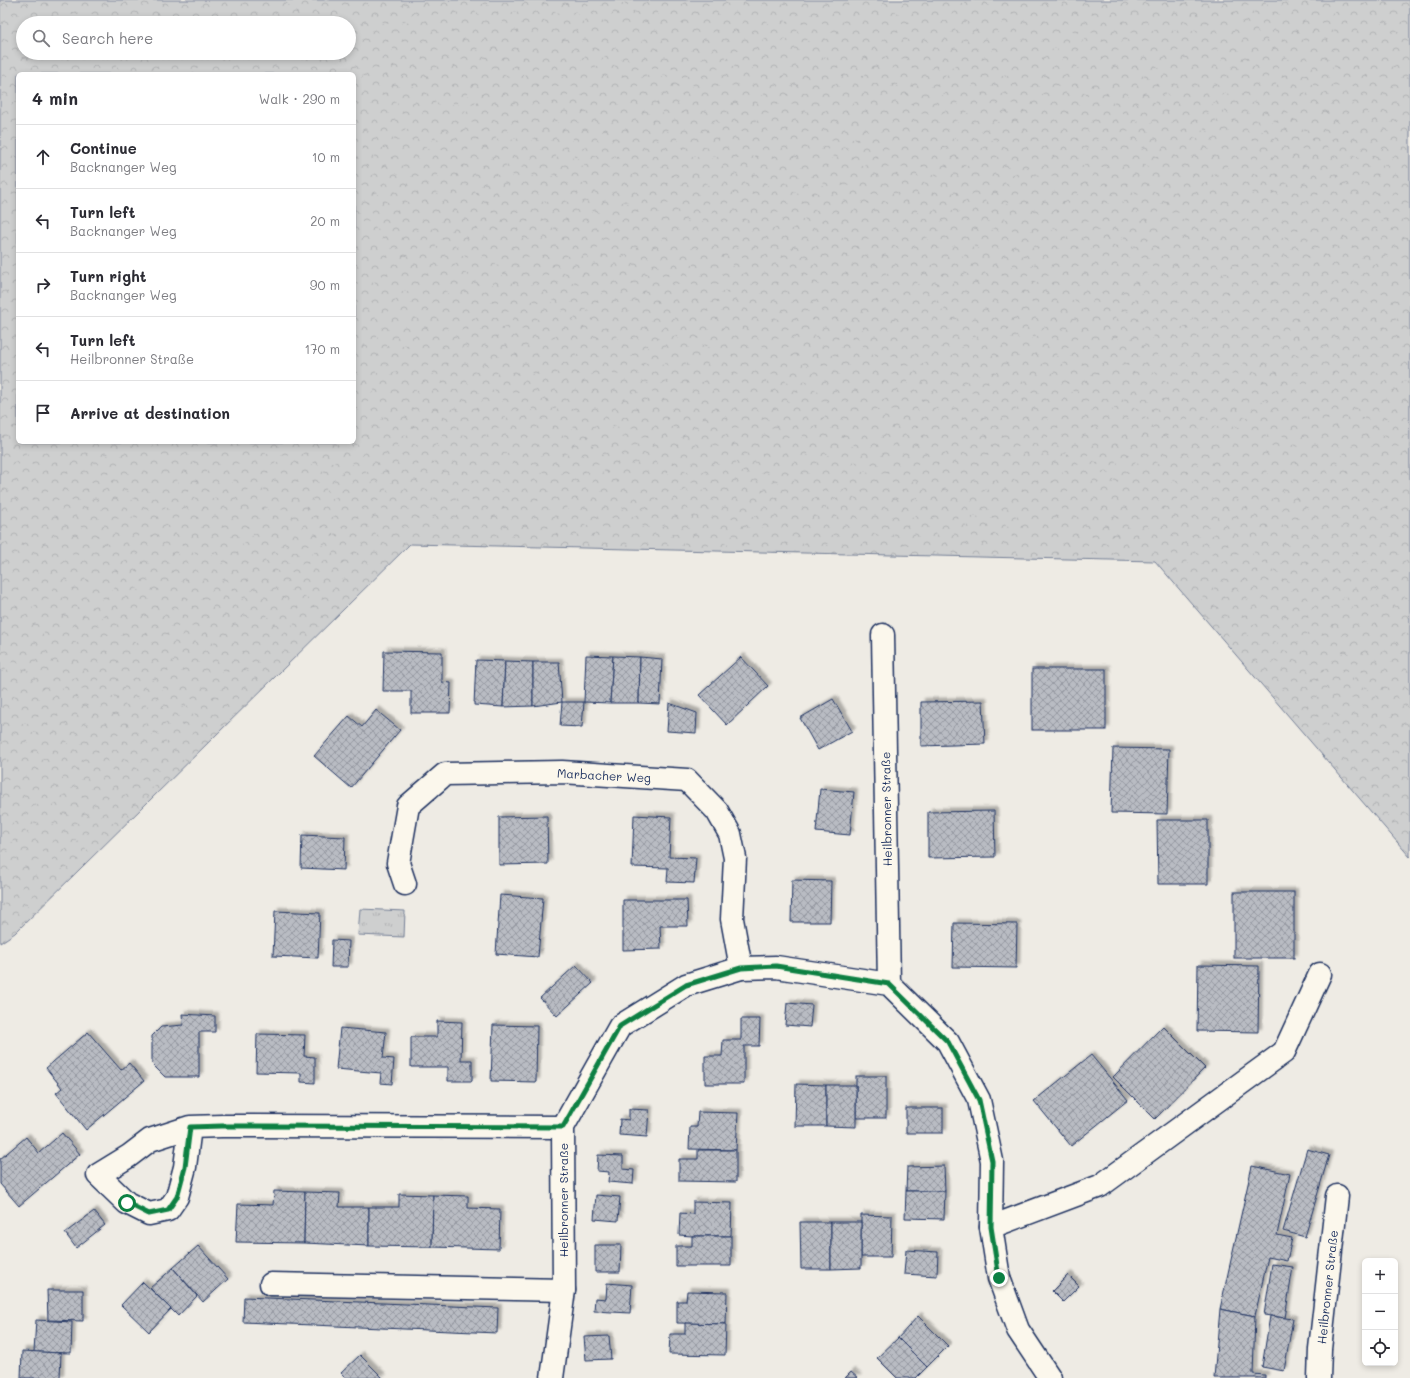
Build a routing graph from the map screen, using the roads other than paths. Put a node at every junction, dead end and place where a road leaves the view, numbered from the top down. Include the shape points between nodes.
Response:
1 (883, 635) dead end
2 (405, 884) dead end
3 (741, 968) junction
4 (1320, 974) dead end
5 (889, 984) junction
6 (190, 1127) dead end
7 (563, 1127) junction
8 (1337, 1196) dead end
9 (991, 1227) junction
10 (271, 1284) dead end
11 (564, 1290) junction
12 (552, 1378) edge
13 (1050, 1378) edge
14 (1319, 1378) edge

1 - 5 street, Heilbronner Straße
2 - 3 street, Marbacher Weg via 398,863 408,806 445,774 562,772 687,780 717,811 730,834 735,858 732,919
3 - 5 street, Heilbronner Straße via 776,966
3 - 7 street, Heilbronner Straße via 686,985 620,1026
4 - 9 street via 1284,1052 1100,1186
5 - 9 street via 948,1042 979,1100 992,1161
6 - 7 street
7 - 11 street, Heilbronner Straße
8 - 14 street, Heilbronner Straße
9 - 13 street via 999,1278 1018,1330
10 - 11 street
11 - 12 street, Heilbronner Straße

